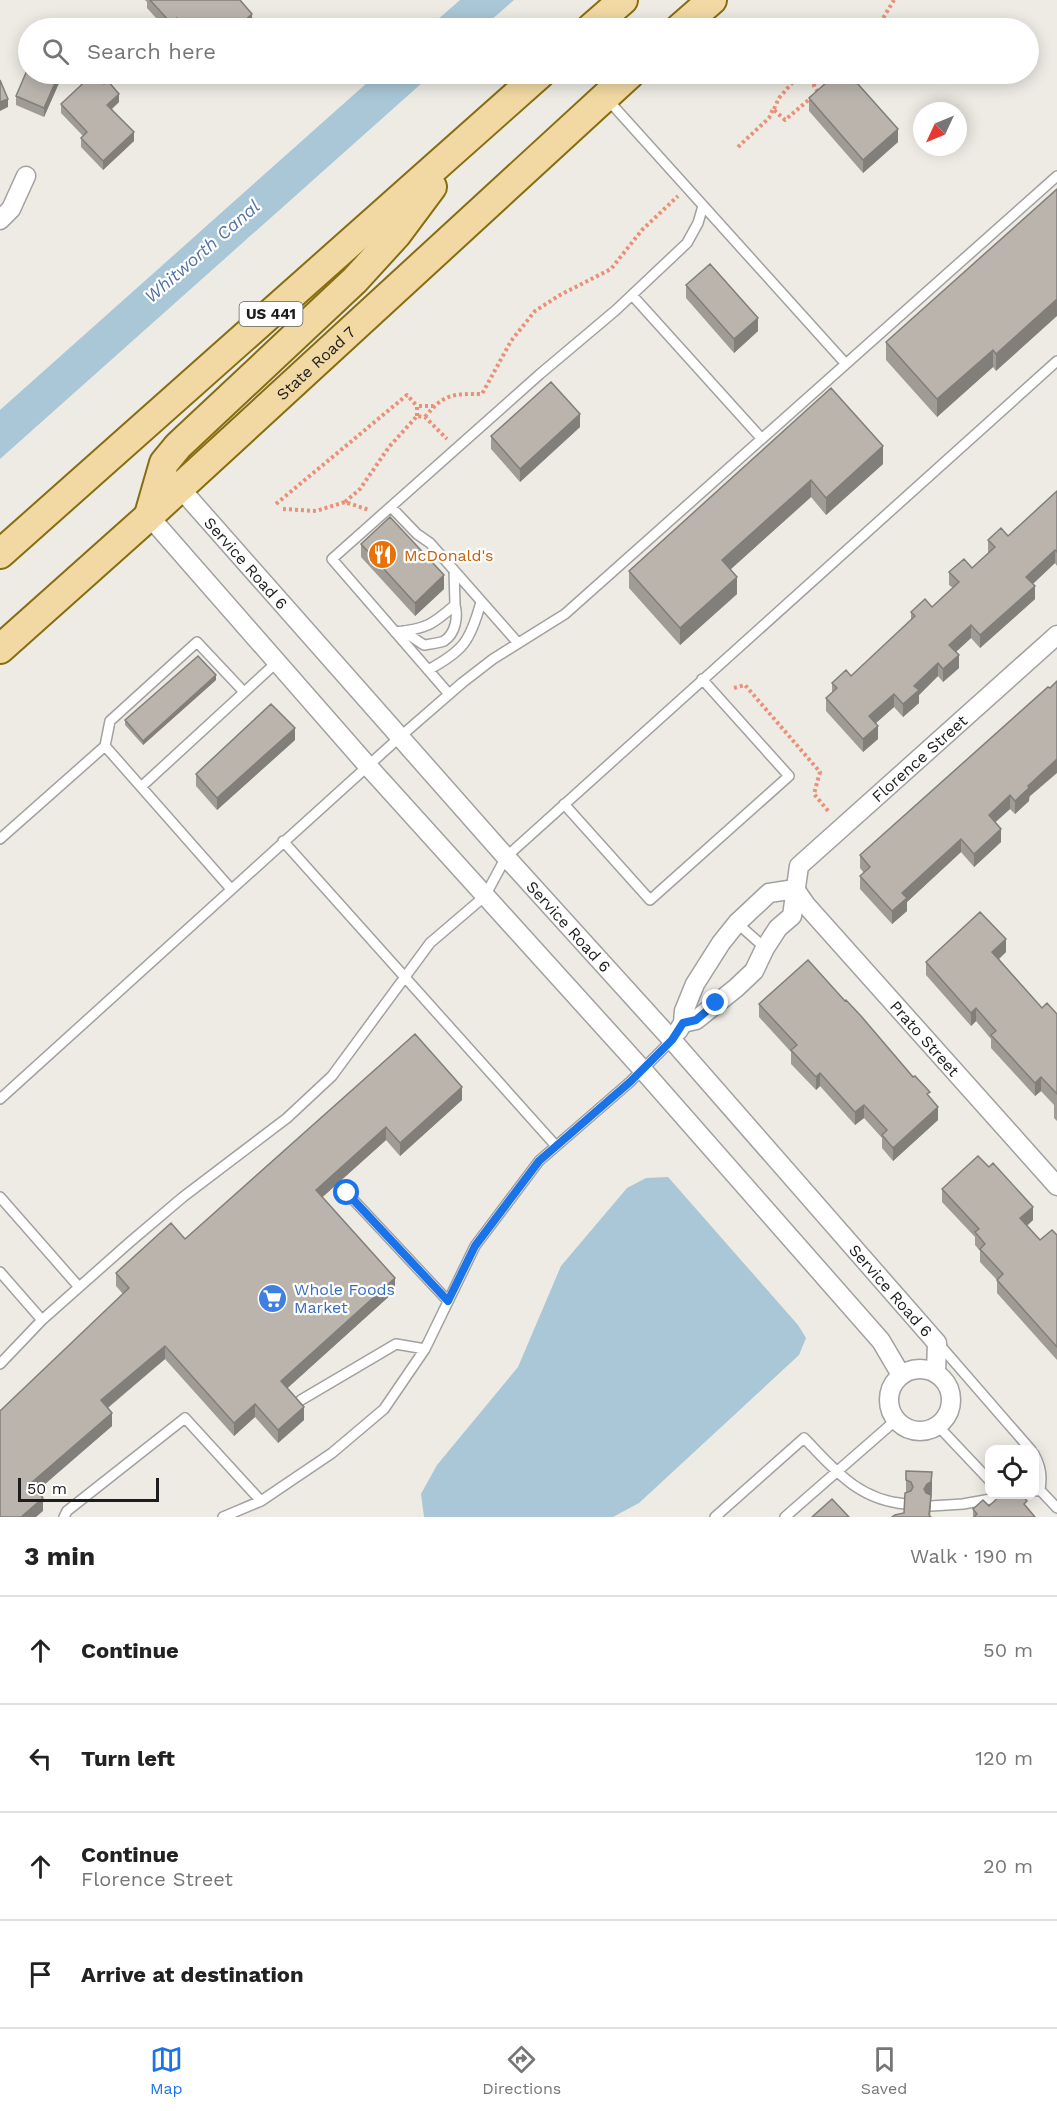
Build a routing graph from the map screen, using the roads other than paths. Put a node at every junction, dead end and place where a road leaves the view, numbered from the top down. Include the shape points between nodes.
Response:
1 (623, 0) edge
2 (712, 0) edge
3 (602, 18) edge
4 (691, 18) edge
5 (529, 84) edge
6 (618, 84) edge
7 (604, 96) junction
8 (474, 133) junction
9 (26, 176) dead end
10 (1057, 176) edge
11 (703, 206) junction
12 (0, 220) edge
13 (632, 295) junction
14 (1057, 361) edge
15 (845, 363) junction
16 (761, 438) junction
17 (180, 488) junction
18 (392, 507) junction
19 (149, 516) junction
20 (0, 554) edge
21 (454, 570) junction
22 (481, 602) junction
23 (455, 605) junction
24 (399, 632) junction
25 (1057, 635) edge
26 (518, 643) junction
27 (0, 649) edge
28 (277, 662) junction
29 (428, 670) junction
30 (702, 680) junction
31 (244, 692) junction
32 (448, 694) junction
33 (401, 736) junction
34 (105, 746) junction
35 (367, 765) junction
36 (141, 787) junction
37 (564, 804) junction
38 (0, 839) edge
39 (283, 841) junction
40 (506, 857) junction
41 (231, 889) junction
42 (795, 890) junction
43 (485, 896) junction
44 (737, 923) junction
45 (765, 948) junction
46 (404, 977) junction
47 (683, 1023) junction
48 (672, 1040) junction
49 (642, 1070) junction
50 (0, 1099) edge
51 (556, 1146) junction
52 (1057, 1186) edge
53 (347, 1193) dead end
54 (0, 1197) edge
55 (0, 1272) edge
56 (79, 1287) junction
57 (448, 1301) junction
58 (42, 1320) junction
59 (937, 1343) junction
60 (425, 1349) junction
61 (0, 1364) edge
62 (936, 1373) junction
63 (901, 1375) junction
64 (301, 1400) edge
65 (896, 1420) junction
66 (938, 1426) junction
67 (1027, 1445) edge
68 (1039, 1463) edge
69 (837, 1472) junction
70 (985, 1476) edge
71 (1039, 1485) edge
72 (1039, 1493) edge
73 (988, 1499) edge
74 (261, 1501) junction
75 (906, 1504) edge
76 (931, 1506) edge
77 (1057, 1508) edge
78 (64, 1517) edge
79 (223, 1517) edge
80 (715, 1517) edge
81 (785, 1517) edge

1 - 3 main road
2 - 4 main road
5 - 8 main road, US 441
6 - 7 main road, State Road 7
7 - 11 lane
7 - 17 main road, State Road 7
8 - 19 main road via 397,234 355,280 178,446 164,464
8 - 20 main road, US 441
9 - 12 street via 11,209
10 - 15 lane
11 - 13 lane via 687,243
11 - 15 lane
13 - 16 lane
13 - 18 lane
14 - 30 lane
15 - 16 lane
16 - 26 lane via 565,614
17 - 19 main road, State Road 7
17 - 33 street, Service Road 6
18 - 21 lane
18 - 24 lane via 332,559
19 - 27 main road, State Road 7
19 - 28 street
21 - 22 lane
21 - 23 lane
22 - 26 lane
22 - 29 lane via 466,644
23 - 24 lane via 434,623
23 - 24 lane via 454,629 444,640 424,645
24 - 29 lane
25 - 42 street, Florence Street via 799,866
26 - 32 lane
28 - 31 lane
28 - 35 street
29 - 32 lane
30 - 37 lane
30 - 37 lane via 789,776 650,900
31 - 34 lane via 196,642 110,721
31 - 36 lane
32 - 33 lane
33 - 35 lane
33 - 40 street, Service Road 6
34 - 36 lane
34 - 38 lane
35 - 39 lane
35 - 43 street
36 - 41 lane
37 - 40 lane
39 - 41 lane
39 - 46 lane
40 - 43 lane
40 - 48 street, Service Road 6
41 - 50 lane
42 - 44 street, Florence Street via 770,893
42 - 45 street, Florence Street via 792,916
42 - 52 street, Prato Street
43 - 46 lane via 430,943
43 - 49 street
44 - 45 lane
44 - 47 street, Florence Street via 695,984
45 - 47 street, Florence Street via 754,971 736,988 696,1020
46 - 51 lane
46 - 56 lane via 332,1076 287,1118 183,1197
47 - 48 street, Florence Street
48 - 49 lane
48 - 59 street, Service Road 6
49 - 51 lane
49 - 63 street via 881,1341
51 - 57 lane via 539,1161 475,1246
53 - 57 lane
54 - 56 lane
55 - 58 lane
56 - 58 lane
57 - 60 lane
58 - 61 lane
59 - 62 street, Service Road 6
59 - 67 lane
60 - 64 lane via 396,1344
60 - 74 lane via 384,1409 332,1453
62 - 63 street via 913,1369
62 - 66 street via 945,1380 952,1402 949,1414
63 - 65 street via 889,1398
65 - 66 street via 916,1431
65 - 69 lane
66 - 70 lane
68 - 71 lane
69 - 75 lane via 863,1493 888,1503
69 - 80 lane via 804,1438
69 - 81 lane
72 - 77 lane
73 - 76 lane
74 - 78 lane via 185,1418
74 - 79 lane

